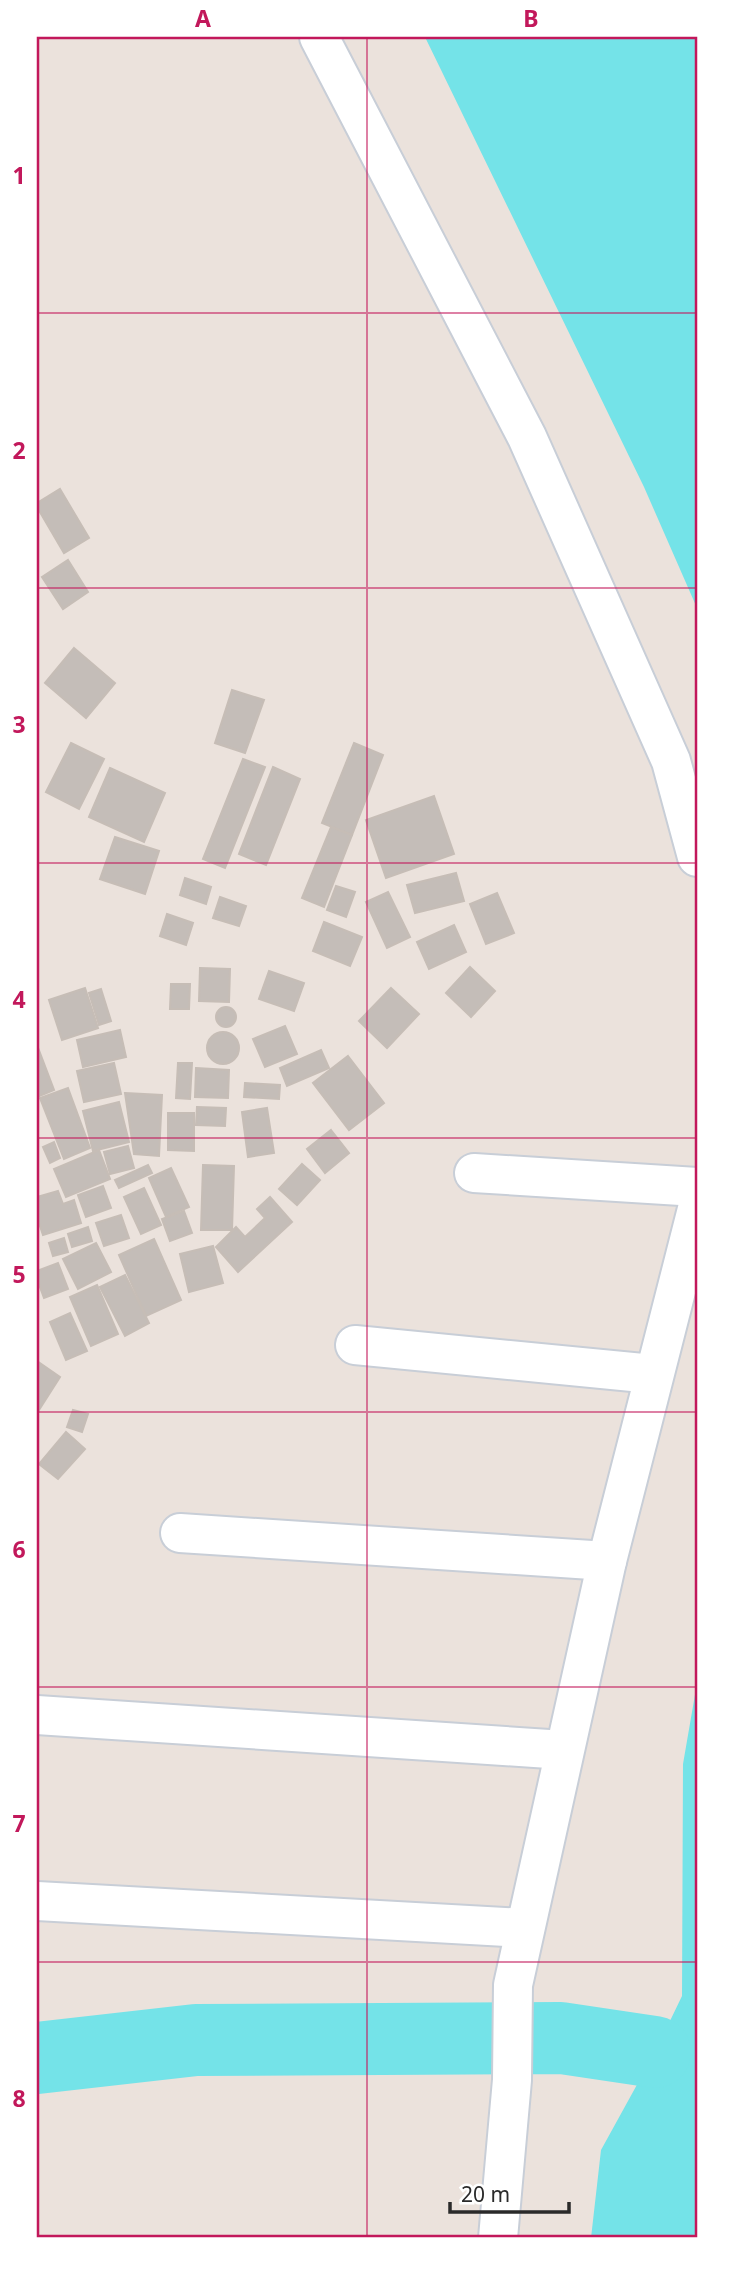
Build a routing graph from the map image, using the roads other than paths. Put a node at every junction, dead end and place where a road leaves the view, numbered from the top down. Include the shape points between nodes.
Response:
1 (318, 37) edge
2 (697, 857) edge
3 (474, 1173) dead end
4 (697, 1187) edge
5 (697, 1209) edge
6 (355, 1345) dead end
7 (653, 1374) junction
8 (180, 1533) dead end
9 (607, 1561) junction
10 (37, 1715) edge
11 (564, 1751) junction
12 (37, 1901) edge
13 (525, 1928) junction
14 (498, 2238) edge

1 - 2 street via 527,437 671,761
3 - 4 street
5 - 7 street
6 - 7 street
7 - 9 street
8 - 9 street
9 - 11 street
10 - 11 street
11 - 13 street
12 - 13 street
13 - 14 street via 513,1985 512,2080

